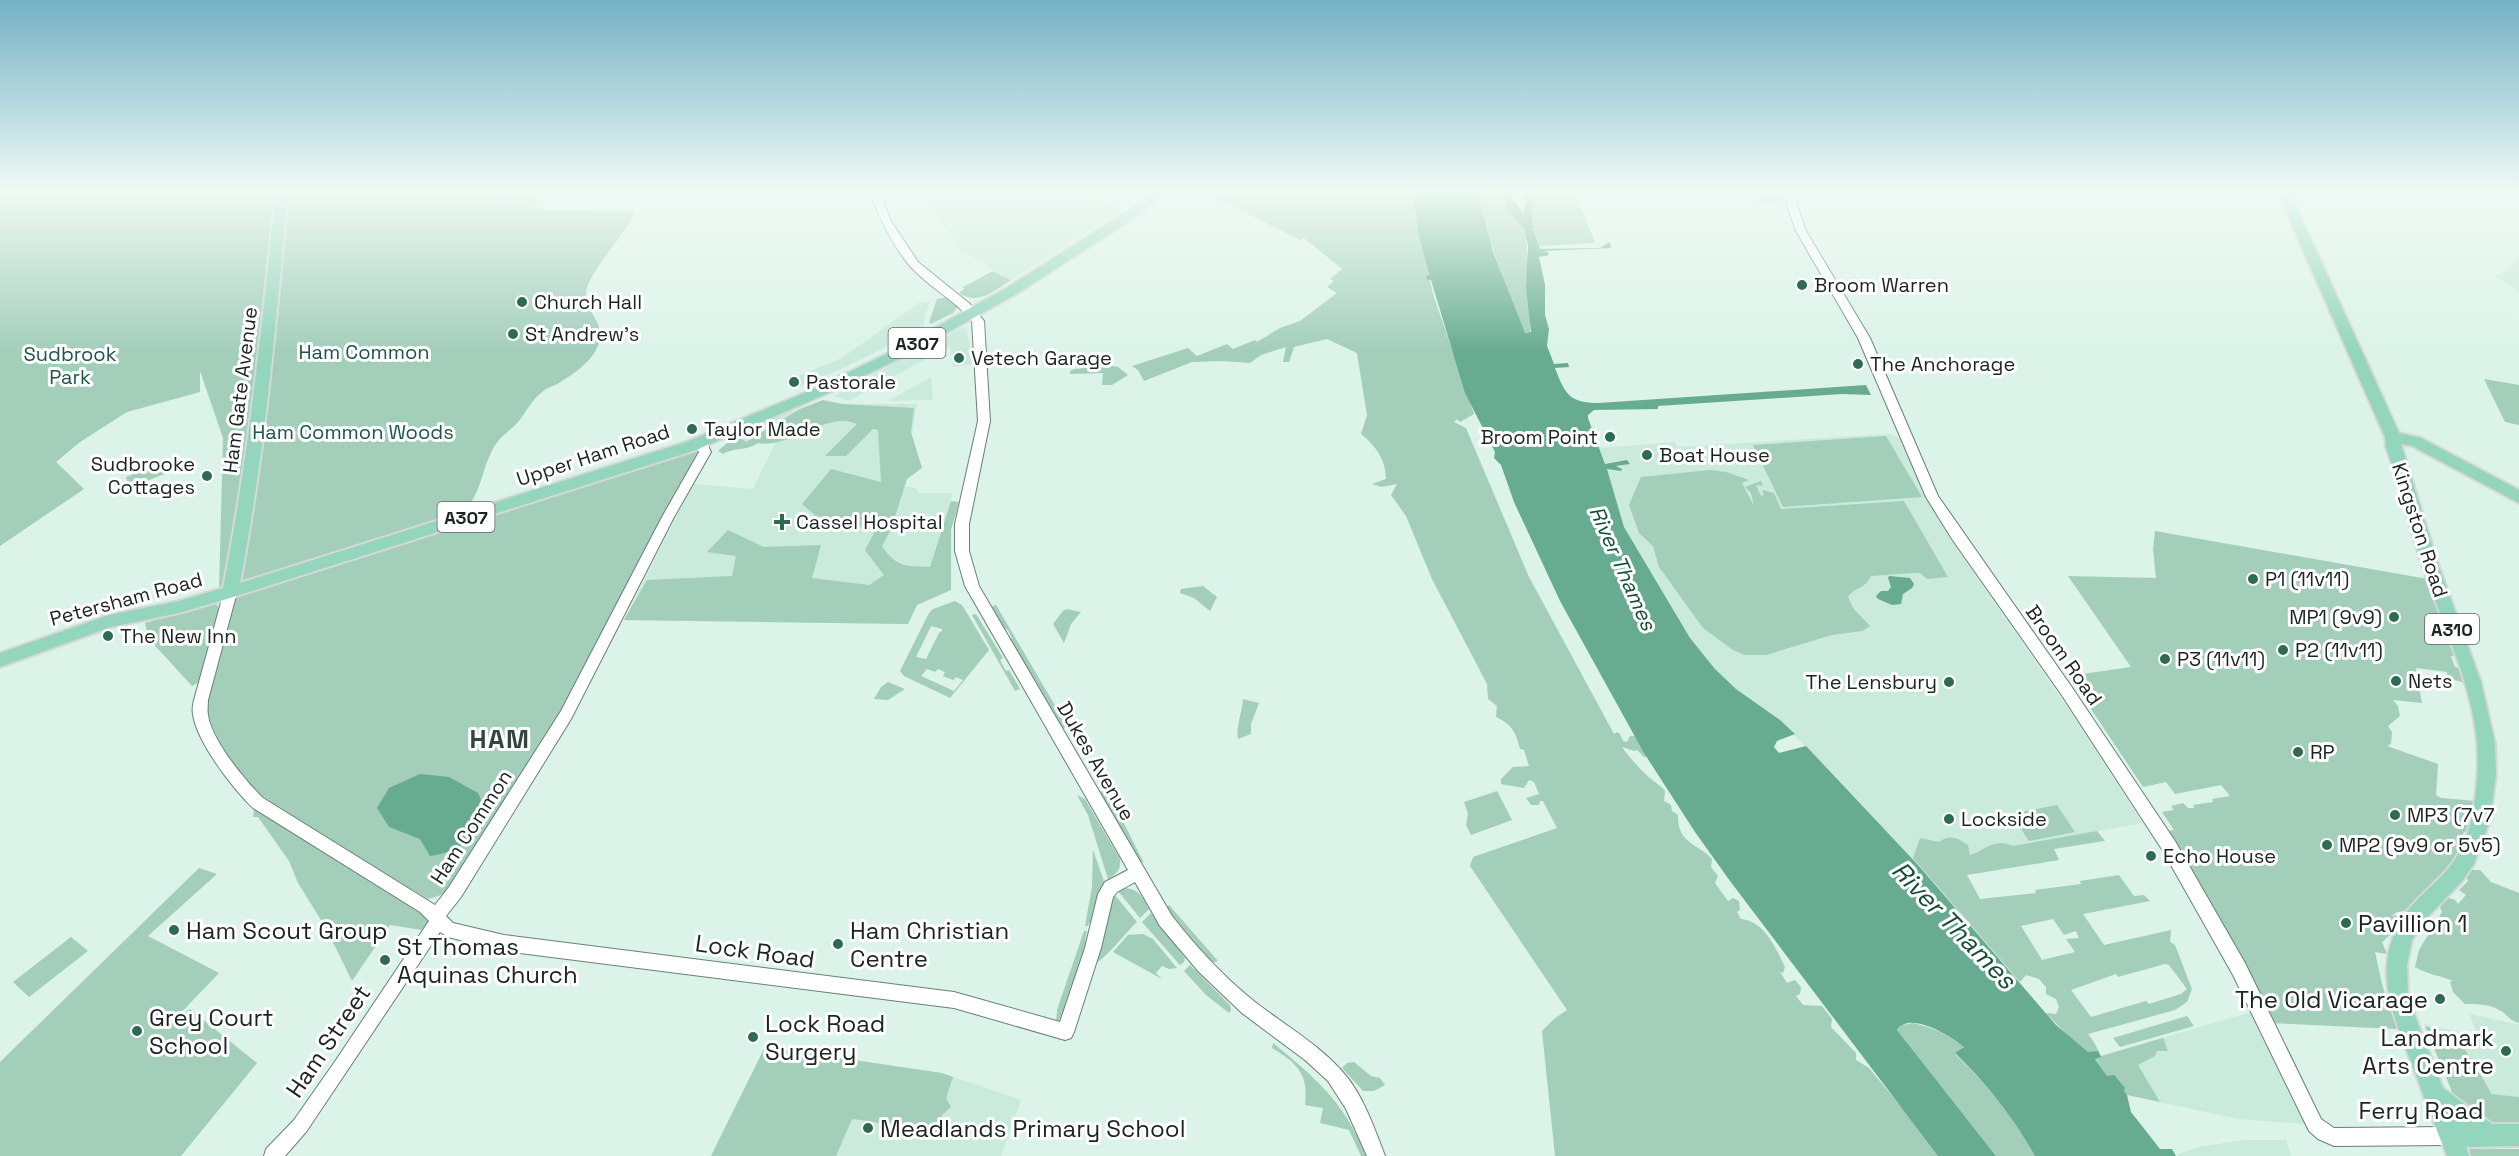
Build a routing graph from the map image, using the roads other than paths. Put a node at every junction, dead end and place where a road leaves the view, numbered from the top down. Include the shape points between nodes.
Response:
1 (277, 245) edge
2 (902, 245) edge
3 (1084, 245) edge
4 (1809, 245) edge
5 (2307, 245) edge
6 (973, 313) junction
7 (2392, 437) junction
8 (701, 442) junction
9 (2519, 497) edge
10 (230, 592) junction
11 (0, 660) edge
12 (1137, 873) junction
13 (438, 919) junction
14 (2436, 1095) junction
15 (2324, 1132) joint
16 (2519, 1135) edge
17 (2492, 1137) junction
18 (2454, 1146) edge
19 (273, 1156) edge
20 (1376, 1156) edge

1 - 10 main road, Ham Gate Avenue via 245,517
2 - 6 street via 914,264
3 - 6 main road, A307
4 - 15 street, Broom Road via 1864,338 1932,497 2169,846 2239,969 2312,1120
5 - 7 main road, Kingston Road / A310
6 - 8 main road, Upper Ham Road / A307 via 860,372
6 - 12 street, Dukes Avenue via 979,328 984,421 962,524 969,577
7 - 9 main road via 2416,442
7 - 14 main road, Kingston Road / A310 via 2482,720 2488,750 2484,806 2462,867 2411,920 2397,955 2396,986 2401,1008
8 - 10 main road, Upper Ham Road / A307
8 - 13 street, Ham Common via 705,452 566,715
10 - 11 main road, Petersham Road / A307 via 109,621
10 - 13 street, Ham Common via 200,707 207,735 242,788 258,803 426,907
12 - 13 street, Lock Road via 1111,886 1106,894 1065,1032 954,1000 504,943 453,931
12 - 20 street, Dukes Avenue via 1179,938 1242,1002 1324,1066 1342,1085 1365,1126
13 - 19 street, Ham Street via 300,1126
14 - 17 main road
14 - 18 main road, Kingston Road / A310
15 - 18 street, Ferry Road via 2334,1137
16 - 17 main road, Ferry Road
17 - 18 main road, Ferry Road

